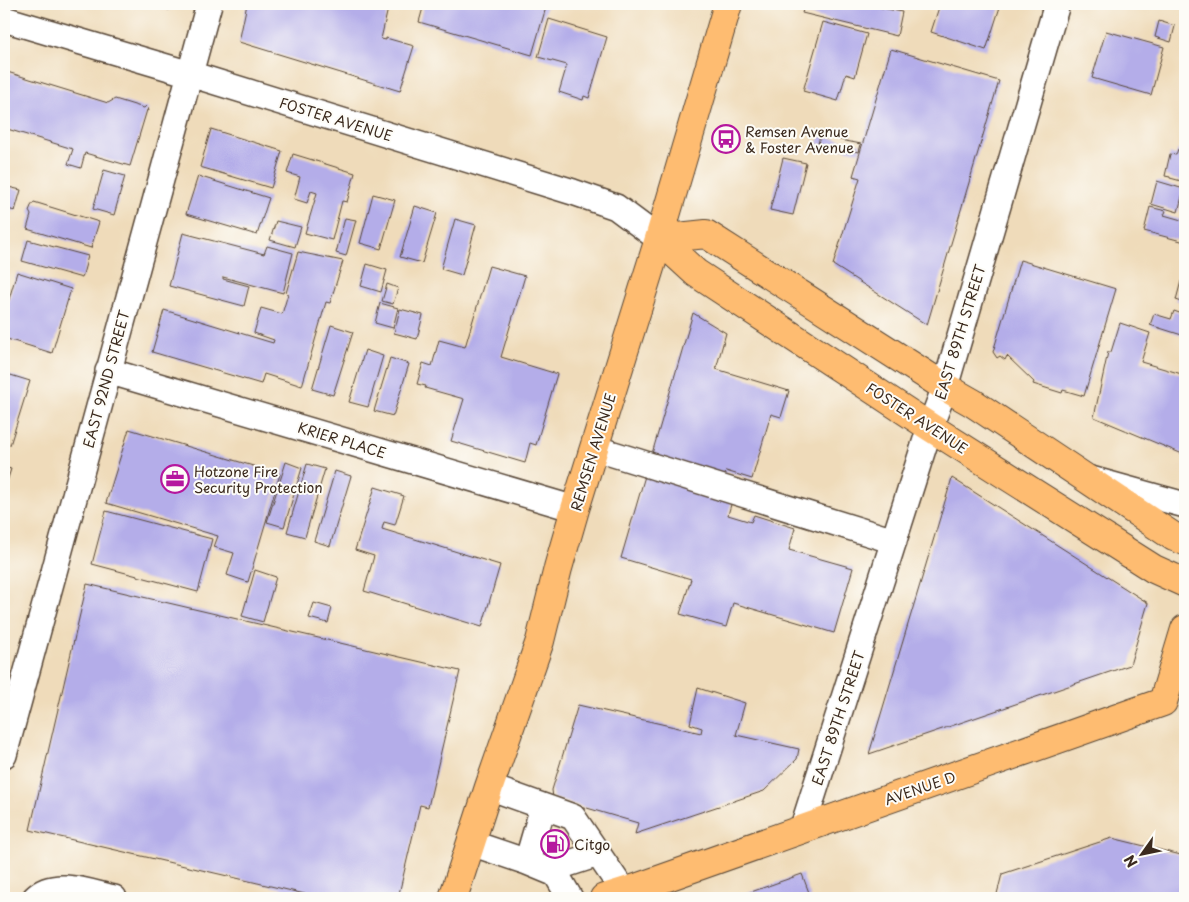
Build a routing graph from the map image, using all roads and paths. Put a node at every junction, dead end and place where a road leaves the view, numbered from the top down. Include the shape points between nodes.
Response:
1 (209, 4) edge
2 (728, 4) edge
3 (1057, 4) edge
4 (4, 19) edge
5 (190, 74) junction
6 (659, 238) junction
7 (108, 371) junction
8 (945, 387) junction
9 (930, 427) junction
10 (594, 448) junction
11 (1082, 476) junction
12 (1185, 505) edge
13 (575, 509) junction
14 (894, 541) junction
15 (1185, 541) edge
16 (1185, 583) edge
17 (1185, 629) edge
18 (4, 755) edge
19 (489, 787) junction
20 (543, 807) junction
21 (802, 830) junction
22 (471, 843) junction
23 (598, 854) junction
24 (538, 866) junction
25 (614, 895) edge
26 (34, 898) edge
27 (114, 898) edge
28 (453, 898) edge
29 (570, 898) edge

1 - 5 street, EAST 92ND STREET
2 - 6 main road, REMSEN AVENUE
3 - 8 street, EAST 89TH STREET
4 - 5 street, FOSTER AVENUE
5 - 6 street, FOSTER AVENUE via 616,207
5 - 7 street, EAST 92ND STREET
6 - 8 main road via 706,234
6 - 9 main road, FOSTER AVENUE via 696,273
6 - 10 main road, REMSEN AVENUE
7 - 13 street, KRIER PLACE
7 - 18 street, EAST 92ND STREET
8 - 9 street, EAST 89TH STREET
8 - 11 main road
9 - 14 street, EAST 89TH STREET
9 - 16 main road, FOSTER AVENUE via 1154,569
10 - 13 main road, REMSEN AVENUE
10 - 14 street
11 - 12 street
11 - 15 main road
13 - 19 main road, REMSEN AVENUE via 540,641
14 - 21 street, EAST 89TH STREET
17 - 21 main road, AVENUE D via 1163,702
19 - 20 street
19 - 22 main road, REMSEN AVENUE
20 - 23 street via 573,817
20 - 24 street
21 - 25 main road, AVENUE D
22 - 24 street
22 - 28 main road, REMSEN AVENUE
23 - 24 street
23 - 25 street
24 - 29 street via 556,874
26 - 27 street via 41,892 60,888

